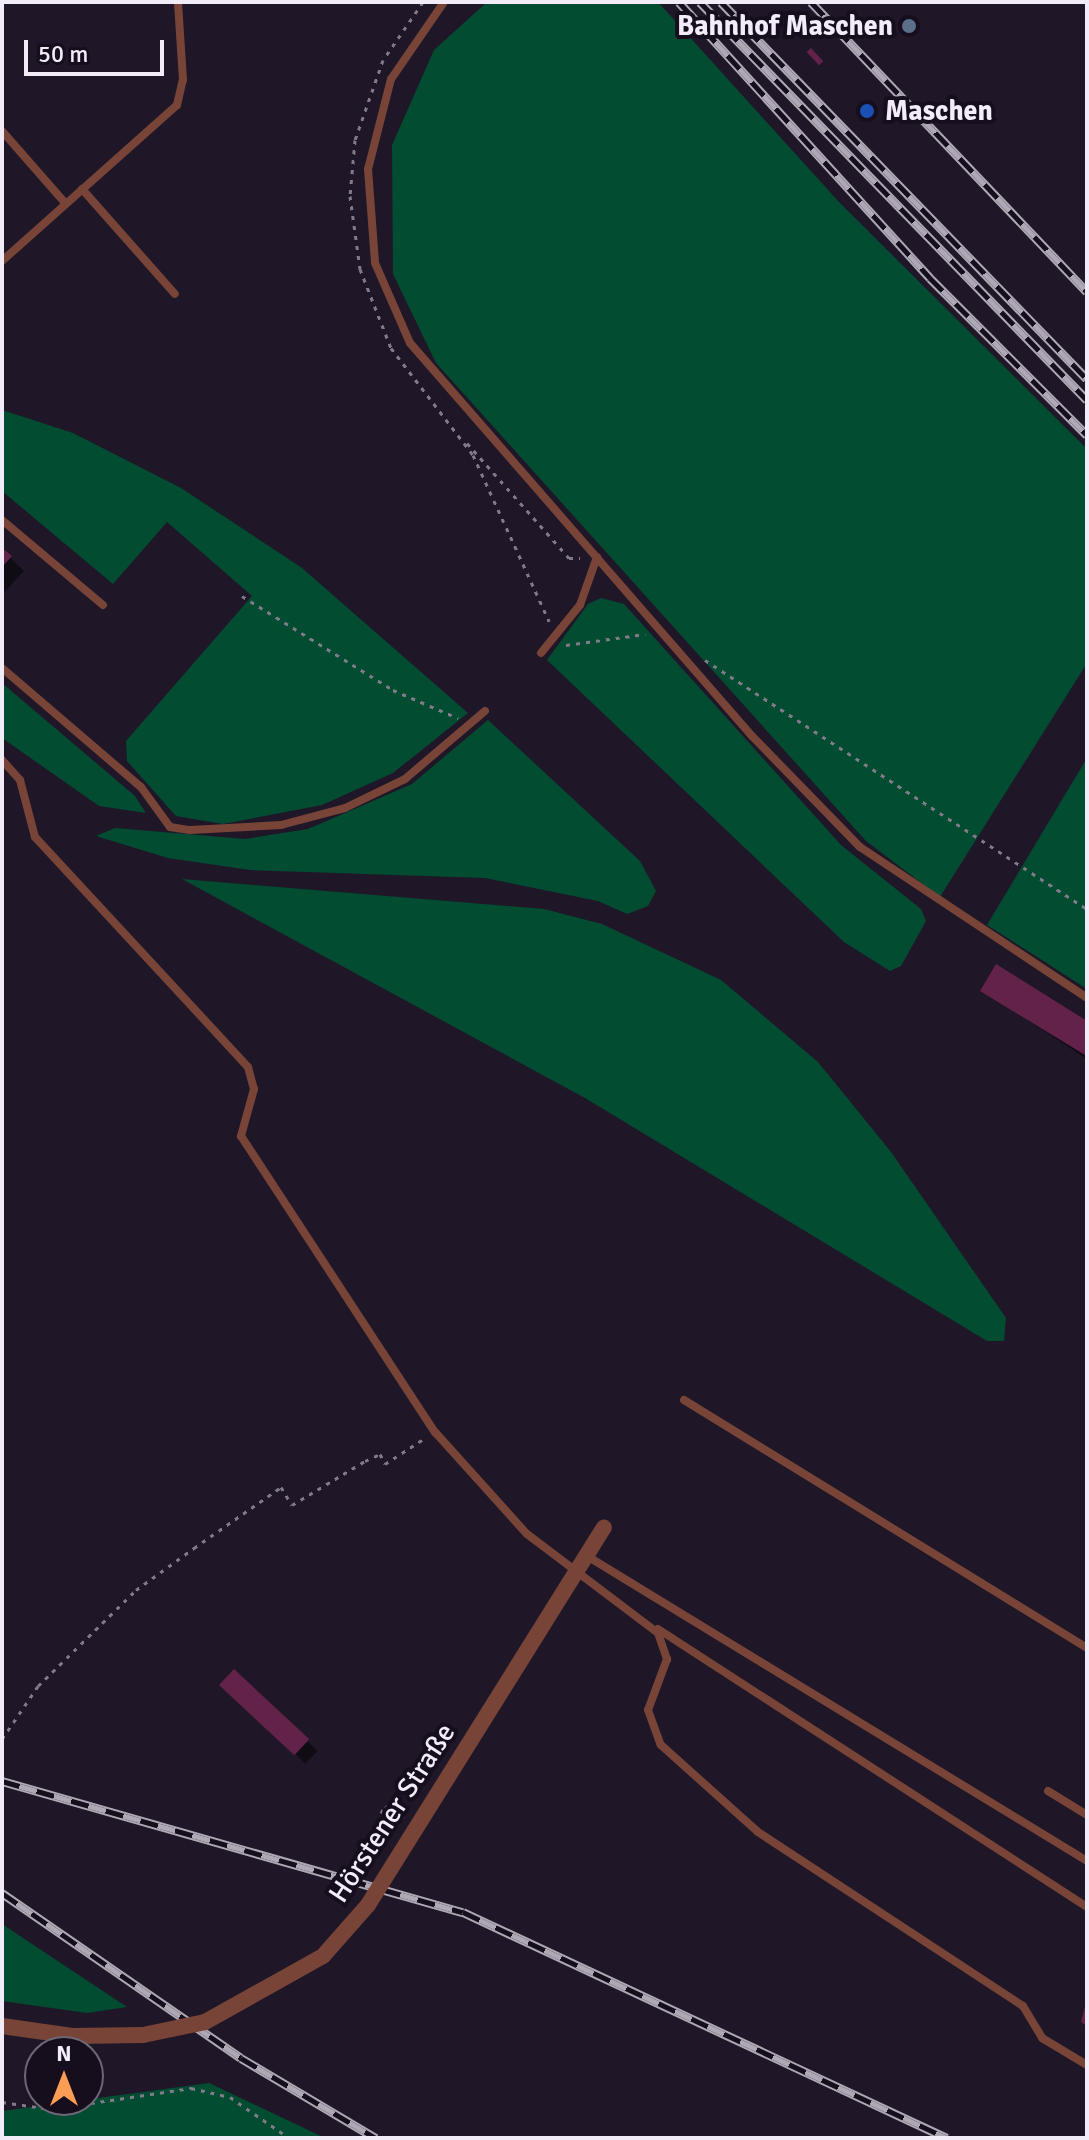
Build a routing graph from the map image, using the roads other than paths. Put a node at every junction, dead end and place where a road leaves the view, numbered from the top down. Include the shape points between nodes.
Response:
1 (178, 2) edge
2 (444, 2) edge
3 (2, 131) edge
4 (82, 189) junction
5 (66, 204) junction
6 (2, 261) edge
7 (175, 294) dead end
8 (2, 520) edge
9 (597, 557) junction
10 (103, 605) dead end
11 (543, 650) road end
12 (2, 668) edge
13 (485, 711) dead end
14 (2, 760) edge
15 (1087, 998) edge
16 (684, 1400) dead end
17 (604, 1528) dead end
18 (587, 1555) junction
19 (647, 1622) junction
20 (1087, 1648) edge
21 (1048, 1791) dead end
22 (1087, 1815) edge
23 (1087, 1861) edge
24 (1087, 1907) edge
25 (2, 2026) edge
26 (1087, 2065) edge

1 - 4 lane via 183,80 177,105
2 - 9 lane via 405,51 380,106 367,200 375,263 396,320 428,367
3 - 5 lane
4 - 5 lane
4 - 7 lane
5 - 6 lane
8 - 10 lane
9 - 11 lane via 580,605
9 - 15 lane via 860,847
12 - 13 lane via 141,787 170,827 190,830 281,825 345,808 405,779
14 - 19 lane via 20,780 35,837 248,1067 254,1089 241,1136 435,1432 527,1534
16 - 20 lane
17 - 18 street, Hörstener Straße, bridge
18 - 23 lane
18 - 25 street, Hörstener Straße, bridge via 368,1905 323,1956 205,2022 100,2036
19 - 24 lane
19 - 26 lane via 666,1646 648,1710 661,1745 758,1832 1023,2006 1042,2038
21 - 22 lane

